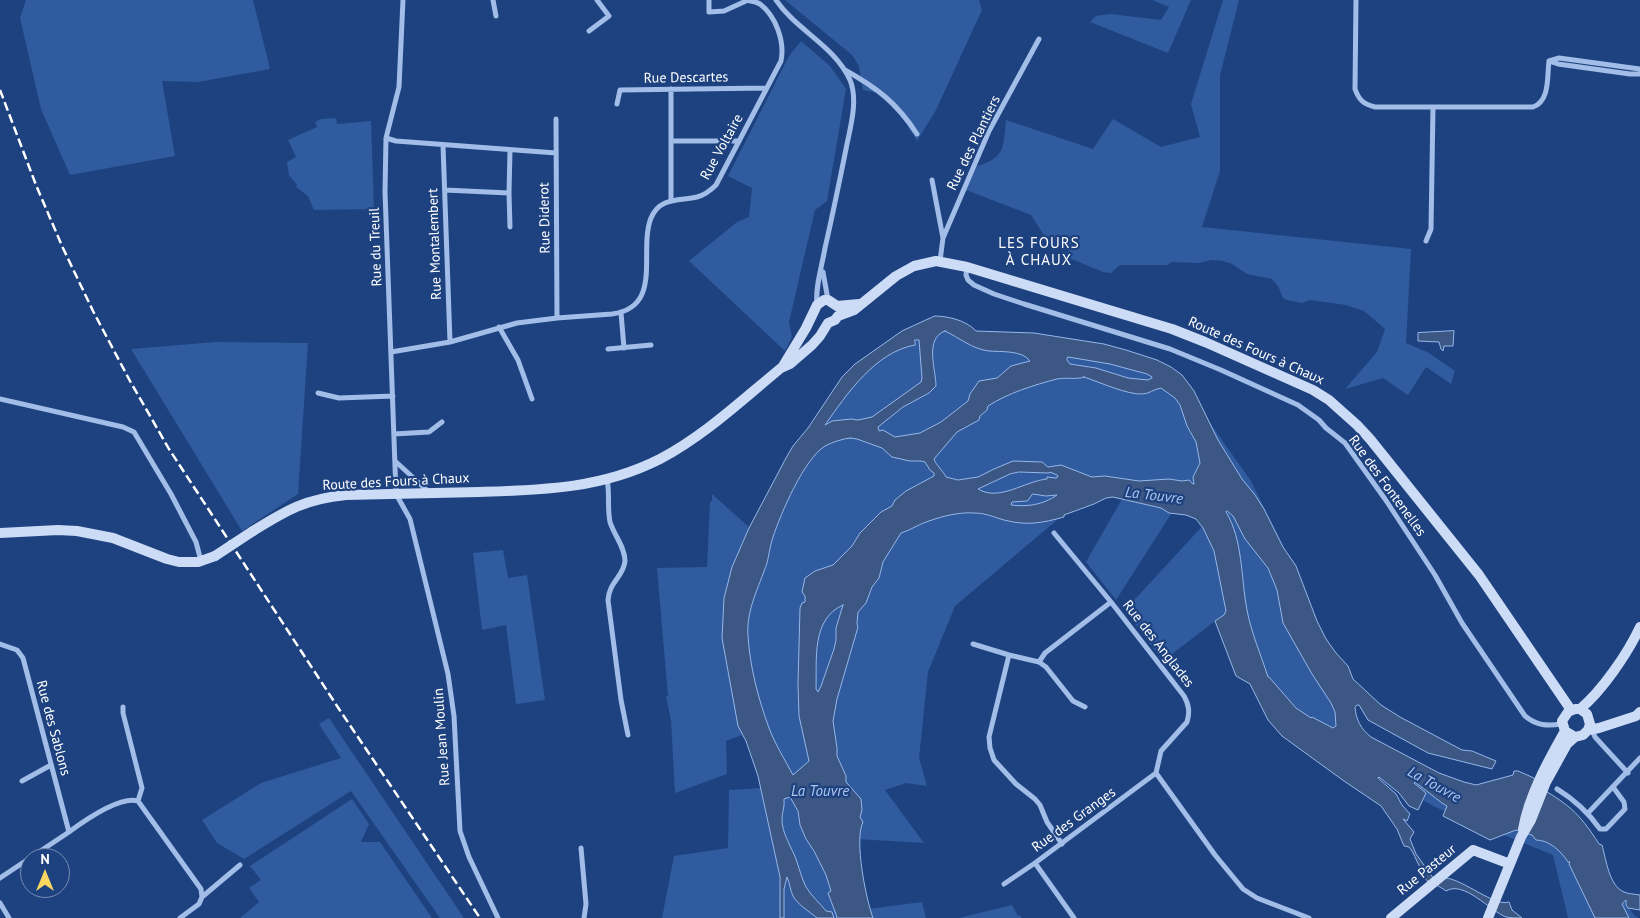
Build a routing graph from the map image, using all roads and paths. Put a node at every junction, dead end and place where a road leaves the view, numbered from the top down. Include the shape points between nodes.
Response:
1 (403, 0) edge
2 (493, 0) edge
3 (597, 0) edge
4 (709, 0) edge
5 (776, 0) edge
6 (1356, 0) edge
7 (746, 1) edge
8 (496, 16) dead end
9 (589, 31) dead end
10 (1040, 39) dead end
11 (1586, 65) junction
12 (844, 69) junction
13 (1640, 69) edge
14 (1640, 74) edge
15 (767, 88) junction
16 (671, 89) junction
17 (617, 104) dead end
18 (1433, 107) junction
19 (556, 119) dead end
20 (917, 134) dead end
21 (386, 138) junction
22 (671, 141) junction
23 (739, 141) junction
24 (443, 145) junction
25 (510, 150) junction
26 (556, 153) junction
27 (932, 180) dead end
28 (445, 190) junction
29 (509, 193) junction
30 (671, 200) junction
31 (510, 227) dead end
32 (943, 238) junction
33 (1426, 241) dead end
34 (940, 261) junction
35 (822, 266) junction
36 (967, 267) junction
37 (816, 307) junction
38 (834, 307) junction
39 (621, 313) junction
40 (558, 318) junction
41 (828, 323) junction
42 (500, 327) junction
43 (450, 342) junction
44 (651, 345) dead end
45 (624, 348) junction
46 (608, 349) dead end
47 (391, 352) junction
48 (781, 368) junction
49 (318, 393) dead end
50 (393, 396) junction
51 (532, 398) dead end
52 (0, 399) edge
53 (442, 422) dead end
54 (394, 434) junction
55 (395, 461) junction
56 (607, 479) junction
57 (430, 493) junction
58 (396, 494) junction
59 (1054, 533) dead end
60 (0, 534) edge
61 (201, 561) junction
62 (1111, 602) junction
63 (1640, 627) edge
64 (1640, 641) edge
65 (0, 644) edge
66 (973, 644) dead end
67 (1009, 655) junction
68 (1038, 662) junction
69 (123, 707) dead end
70 (1085, 707) dead end
71 (1575, 709) junction
72 (1640, 712) edge
73 (1589, 717) junction
74 (1563, 728) junction
75 (1590, 730) junction
76 (628, 735) dead end
77 (1575, 737) junction
78 (1640, 758) edge
79 (51, 766) junction
80 (1156, 773) junction
81 (1628, 773) junction
82 (22, 780) dead end
83 (1543, 781) junction
84 (1613, 787) junction
85 (1557, 789) dead end
86 (138, 801) junction
87 (1588, 813) junction
88 (69, 832) junction
89 (1062, 844) junction
90 (581, 848) dead end
91 (1034, 863) junction
92 (1510, 864) junction
93 (240, 865) dead end
94 (0, 878) edge
95 (1004, 884) dead end
96 (202, 897) junction
97 (0, 903) edge
98 (9, 918) edge
99 (180, 918) edge
100 (498, 918) edge
101 (584, 918) edge
102 (1074, 918) edge
103 (1309, 918) edge
104 (1391, 918) edge
105 (1488, 918) edge

1 - 21 street, Rue du Treuil via 398,87
2 - 8 street
3 - 9 street via 608,16
4 - 7 street via 709,12 724,11
5 - 12 street via 792,20 835,55
6 - 18 street via 1354,78 1361,101 1375,107
7 - 15 street, Rue Voltaire via 764,8 781,41 781,61
10 - 32 street, Rue des Plantiers via 989,131
11 - 13 street
11 - 14 street
11 - 18 street via 1559,58 1549,61 1544,96 1538,105 1527,108
12 - 20 street via 872,85 894,103
12 - 35 street via 853,90 851,125
15 - 16 street, Rue Descartes
15 - 23 street, Rue Voltaire
16 - 17 street, Rue Descartes via 620,90
16 - 22 street
18 - 33 street via 1431,229
19 - 26 street, Rue Diderot
21 - 24 street
21 - 47 street, Rue du Treuil
22 - 23 street
22 - 30 street
23 - 30 street, Rue Voltaire via 723,175 708,193
24 - 25 street
24 - 28 street, Rue Montalembert
25 - 26 street
25 - 29 street
26 - 40 street, Rue Diderot
27 - 32 street
28 - 29 street
28 - 43 street, Rue Montalembert
29 - 31 street
30 - 39 street via 652,216 643,293 633,306
32 - 34 street, Rue des Plantiers
34 - 36 street, Route des Fours à Chaux
34 - 38 street, Route des Fours à Chaux via 908,268 860,304
35 - 37 street
35 - 38 street
36 - 71 street, Route des Fours à Chaux via 1172,329 1298,383 1329,400 1370,439 1462,553
36 - 74 street, Rue des Fontenelles via 968,280 994,294 1170,349 1298,404 1319,420 1345,443 1385,499 1431,568 1462,623 1525,716 1540,725
37 - 38 street, Route des Fours à Chaux via 824,300
37 - 41 street via 818,318
37 - 48 street, Route des Fours à Chaux
38 - 41 street, Route des Fours à Chaux via 835,320
39 - 40 street
39 - 45 street
40 - 42 street
41 - 48 street, Route des Fours à Chaux via 812,345
42 - 43 street
42 - 51 street via 518,360
43 - 47 street
44 - 45 street
45 - 46 street
47 - 50 street, Rue du Treuil
48 - 56 street, Route des Fours à Chaux via 687,443 658,460
49 - 50 street via 338,398
50 - 54 street, Rue du Treuil
52 - 61 street via 134,432 196,542
53 - 54 street via 429,432
54 - 55 street, Rue du Treuil
55 - 57 street
55 - 58 street, Rue du Treuil
56 - 57 street, Route des Fours à Chaux via 551,489
56 - 76 street via 610,522 625,563 610,587 608,600
57 - 58 street, Route des Fours à Chaux
58 - 61 street, Route des Fours à Chaux, bridge via 346,495 313,500 290,509 215,556
58 - 100 street, Rue Jean Moulin via 410,519 448,674 454,716 460,831
59 - 62 street, Rue des Anglades
60 - 61 street, Route des Fours à Chaux via 84,531 113,538 173,561
62 - 68 street
62 - 80 street, Rue des Anglades via 1188,704 1187,722 1161,751
63 - 71 street via 1597,692
64 - 73 street
65 - 79 street, Rue des Sablons via 18,650 23,658
66 - 67 street
67 - 68 street
67 - 89 street via 989,737 990,748 1000,768 1040,805
68 - 70 street via 1046,667 1073,701
69 - 86 street via 142,788
71 - 73 street via 1584,711
71 - 74 street via 1563,717
72 - 75 street
73 - 75 street
74 - 77 street
74 - 83 street
75 - 77 street
75 - 81 street
77 - 83 street via 1566,744
78 - 81 street
79 - 82 street
79 - 88 street, Rue des Sablons
80 - 89 street, Rue des Granges
80 - 103 street via 1243,889 1257,898
81 - 84 street
83 - 92 street via 1532,820
84 - 87 street
84 - 87 street via 1624,802 1622,813 1606,829 1600,829
85 - 87 street
86 - 88 street via 130,800 102,810
86 - 96 street via 201,889
88 - 94 street
89 - 91 street, Rue des Granges
90 - 101 street via 586,904
91 - 95 street
91 - 102 street, Rue des Granges
92 - 104 street, Rue Pasteur via 1473,850
92 - 105 street
93 - 96 street
96 - 99 street via 199,904
97 - 98 street

